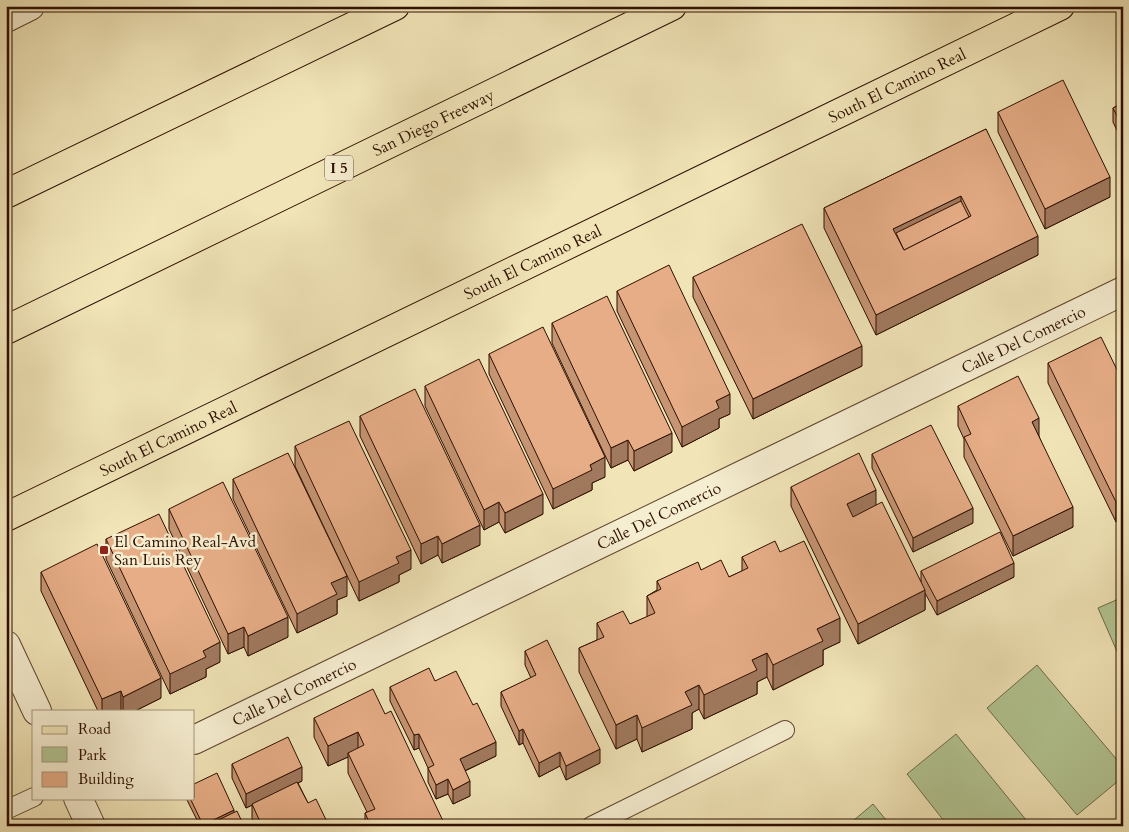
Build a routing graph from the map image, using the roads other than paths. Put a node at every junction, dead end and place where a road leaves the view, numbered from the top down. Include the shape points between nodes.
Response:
1 (30, 6) edge
2 (395, 6) edge
3 (672, 6) edge
4 (1060, 6) edge
5 (6, 18) edge
6 (6, 194) edge
7 (1123, 292) edge
8 (6, 330) edge
9 (6, 517) edge
10 (6, 645) edge
11 (37, 710) edge
12 (785, 730) dead end
13 (195, 740) edge
14 (32, 798) edge
15 (79, 800) edge
16 (6, 810) edge
17 (91, 826) edge
18 (591, 826) edge

1 - 5 street
2 - 6 main road
3 - 8 main road, San Diego Freeway / I 5
4 - 9 main road, South El Camino Real
7 - 13 street, Calle Del Comercio
10 - 11 street
12 - 18 lane
14 - 16 lane
15 - 17 street

